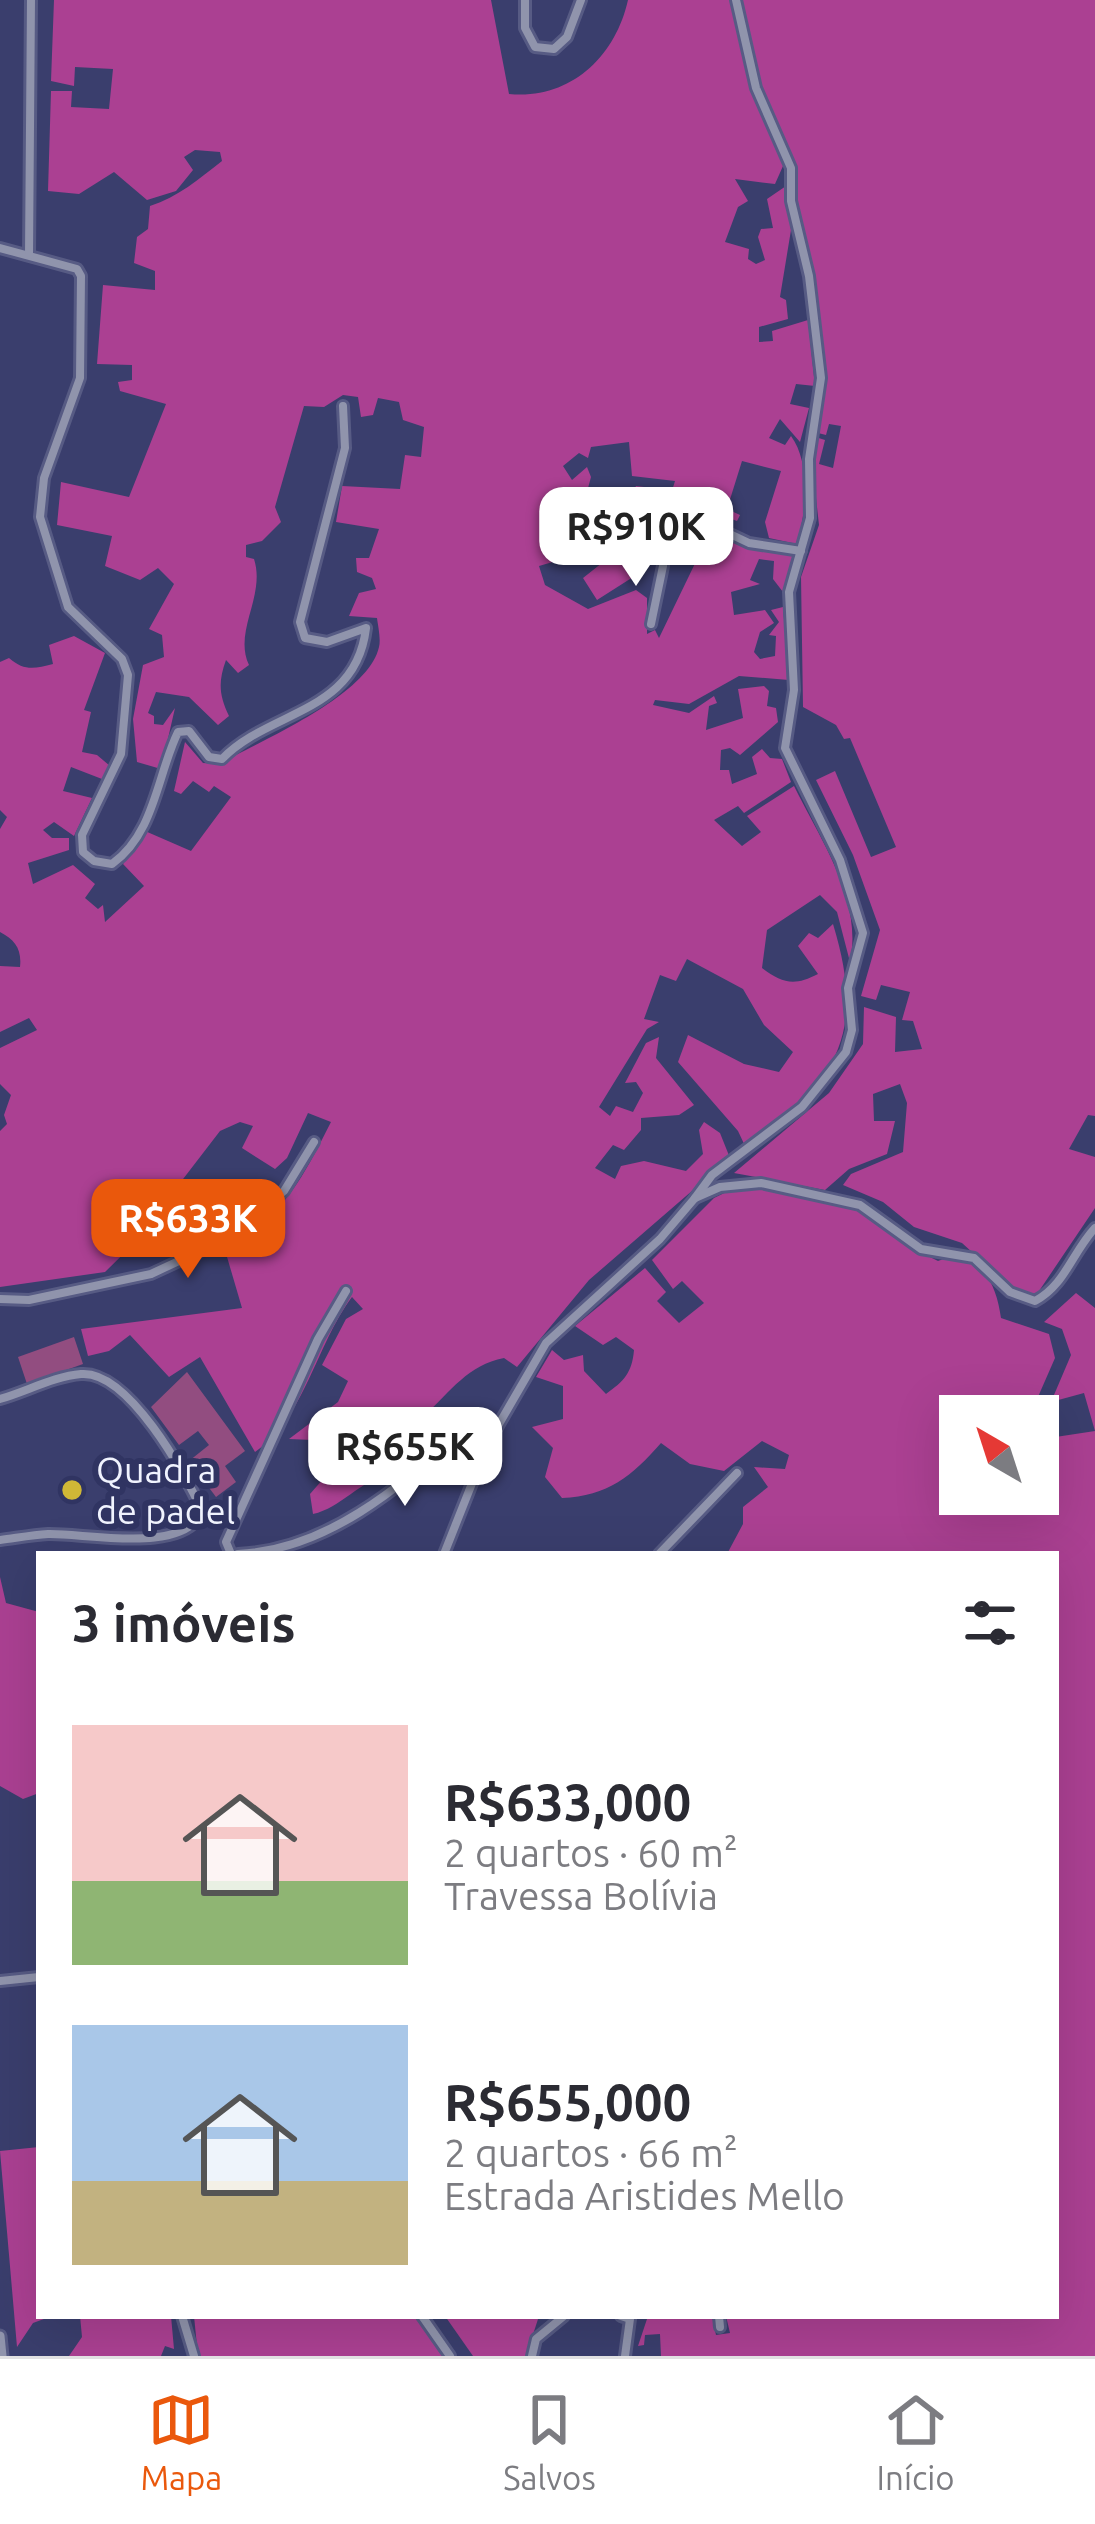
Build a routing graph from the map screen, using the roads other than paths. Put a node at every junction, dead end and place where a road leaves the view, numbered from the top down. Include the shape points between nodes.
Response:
1 (31, 0) edge
2 (525, 0) edge
3 (581, 0) edge
4 (736, 0) edge
5 (0, 248) edge
6 (29, 255) junction
7 (343, 406) dead end
8 (801, 550) junction
9 (651, 624) dead end
10 (314, 1142) dead end
11 (695, 1198) junction
12 (1095, 1228) edge
13 (346, 1291) dead end
14 (0, 1299) edge
15 (0, 1399) edge
16 (488, 1443) junction
17 (737, 1473) dead end
18 (0, 1540) edge
19 (233, 1551) edge
20 (270, 1551) edge
21 (445, 1551) edge
22 (662, 1551) edge
23 (36, 1977) edge
24 (0, 1981) edge
25 (183, 2319) edge
26 (424, 2319) edge
27 (560, 2319) edge
28 (628, 2319) edge
29 (0, 2336) edge
30 (2, 2356) edge
31 (194, 2356) edge
32 (450, 2356) edge
33 (532, 2356) edge
34 (625, 2356) edge

1 - 6 street
2 - 3 street via 529,39 554,49
4 - 8 street via 756,88 790,168 812,294 821,378
5 - 6 street
6 - 7 street via 82,276 80,378 44,478 40,517 68,607 122,659 128,675 116,775 82,835 83,852 94,861 112,864 132,841 163,788 178,732 189,731 209,758 223,759 243,739 321,701 356,658 366,628 317,642 305,638 300,622 345,448
8 - 9 street via 749,542 662,510 663,566
8 - 11 street via 787,615 794,690 785,748 860,920 862,950 848,988 852,1039 825,1084 712,1175
10 - 14 street via 284,1191 224,1240 139,1277
11 - 12 street via 761,1183 847,1201 921,1249 974,1258 1010,1292 1034,1301 1061,1282 1068,1259
11 - 16 street via 608,1289 560,1326
13 - 19 street via 256,1472 226,1542
15 - 18 street via 94,1375 133,1399 202,1511 179,1532 144,1538
16 - 20 street via 462,1432 368,1511
16 - 21 street
17 - 22 street
23 - 24 street
25 - 31 street
26 - 32 street
27 - 33 street via 536,2339
28 - 34 street
29 - 30 street

